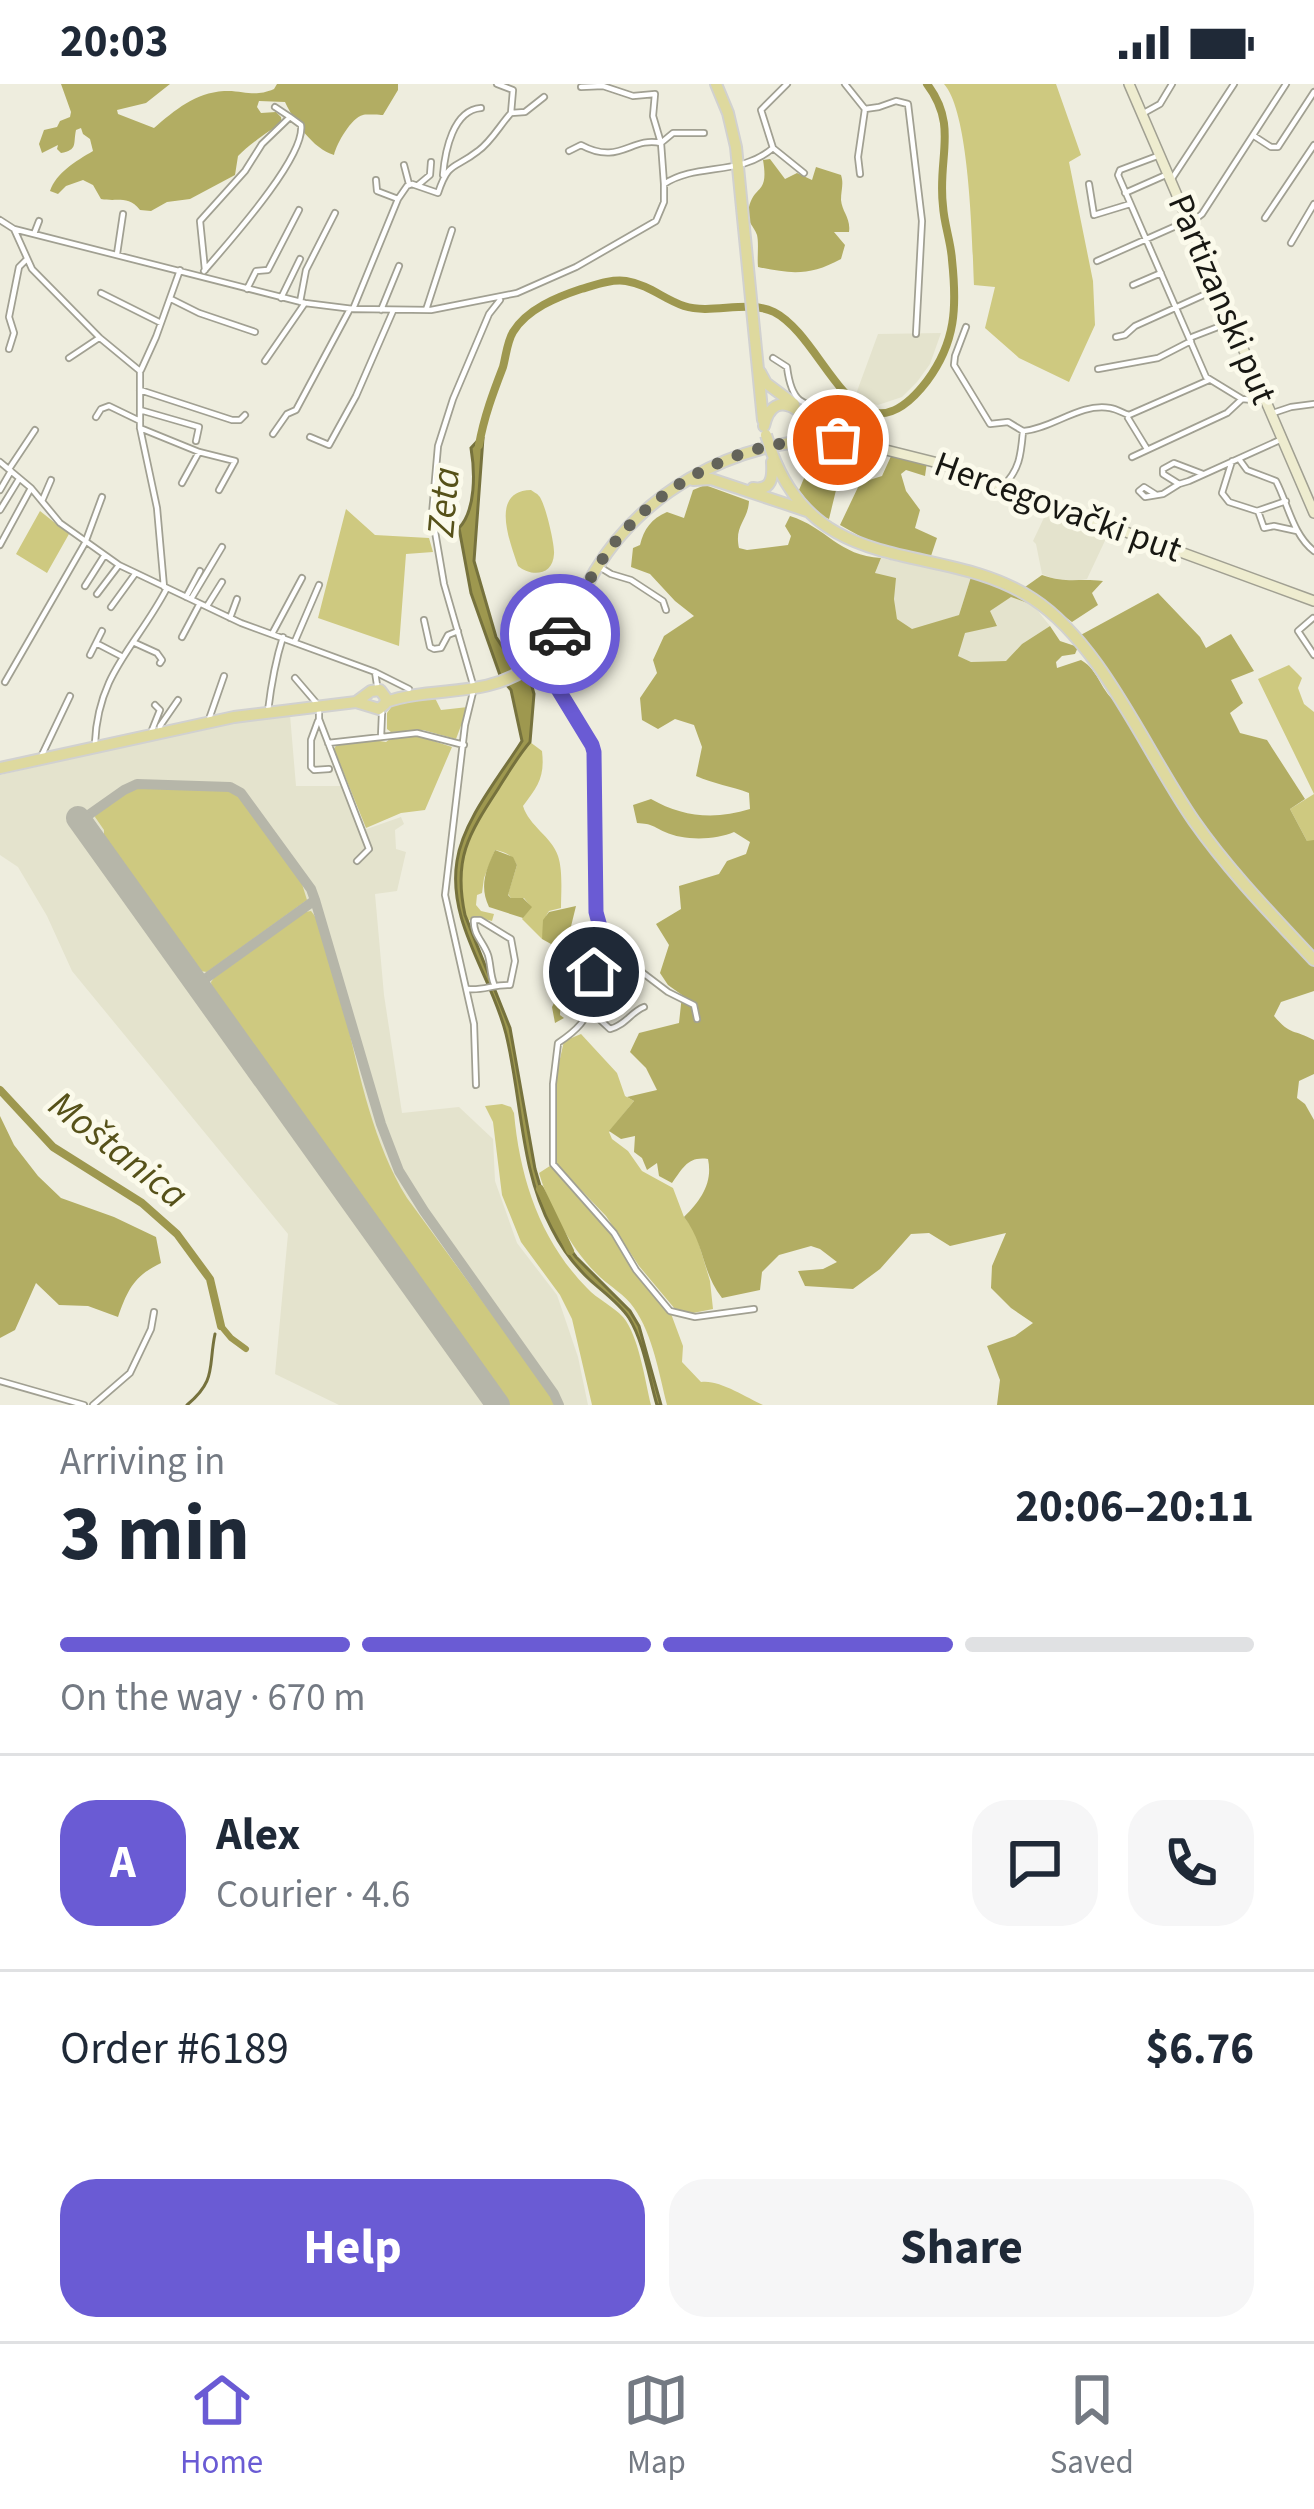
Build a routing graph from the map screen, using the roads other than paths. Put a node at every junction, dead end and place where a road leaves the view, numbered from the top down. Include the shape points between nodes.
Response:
1 (497, 84) edge
2 (716, 84) edge
3 (772, 84) edge
4 (845, 84) edge
5 (1129, 84) edge
6 (1172, 84) edge
7 (1234, 84) edge
8 (1286, 84) edge
9 (581, 87) dead end
10 (784, 87) edge
11 (1314, 92) edge
12 (544, 97) dead end
13 (275, 106) dead end
14 (481, 108) dead end
15 (865, 109) junction
16 (511, 113) junction
17 (1142, 114) junction
18 (290, 117) junction
19 (704, 133) dead end
20 (1254, 136) junction
21 (661, 143) junction
22 (1314, 146) edge
23 (773, 148) junction
24 (569, 152) dead end
25 (1160, 155) junction
26 (430, 162) dead end
27 (1301, 164) junction
28 (404, 165) dead end
29 (738, 166) junction
30 (1314, 172) edge
31 (805, 173) dead end
32 (860, 174) dead end
33 (443, 176) junction
34 (1169, 177) junction
35 (376, 180) dead end
36 (409, 184) junction
37 (664, 184) junction
38 (1089, 184) dead end
39 (418, 185) junction
40 (1125, 193) junction
41 (398, 200) junction
42 (1130, 204) junction
43 (1314, 204) edge
44 (298, 210) dead end
45 (334, 213) dead end
46 (123, 214) dead end
47 (1265, 218) dead end
48 (0, 220) edge
49 (39, 221) dead end
50 (1189, 222) junction
51 (14, 229) junction
52 (452, 230) dead end
53 (34, 234) junction
54 (1146, 239) junction
55 (1291, 243) dead end
56 (117, 254) junction
57 (300, 259) dead end
58 (26, 260) junction
59 (1097, 261) dead end
60 (399, 266) dead end
61 (180, 270) junction
62 (203, 273) junction
63 (1161, 273) junction
64 (1133, 285) dead end
65 (247, 289) junction
66 (1217, 289) junction
67 (101, 293) dead end
68 (170, 298) junction
69 (280, 298) junction
70 (501, 298) junction
71 (481, 301) junction
72 (302, 303) junction
73 (1176, 307) junction
74 (352, 309) junction
75 (381, 310) junction
76 (426, 310) junction
77 (393, 311) junction
78 (489, 314) junction
79 (1231, 322) junction
80 (161, 323) junction
81 (967, 327) dead end
82 (255, 332) dead end
83 (916, 334) dead end
84 (1115, 337) dead end
85 (100, 338) junction
86 (1190, 339) junction
87 (9, 349) dead end
88 (755, 352) junction
89 (69, 358) dead end
90 (773, 358) dead end
91 (265, 361) dead end
92 (1098, 369) dead end
93 (140, 371) junction
94 (1209, 380) junction
95 (140, 389) junction
96 (1242, 399) junction
97 (1265, 401) junction
98 (1314, 404) edge
99 (140, 410) junction
100 (1271, 414) junction
101 (245, 415) dead end
102 (1129, 415) junction
103 (96, 417) dead end
104 (809, 418) junction
105 (140, 424) junction
106 (34, 430) dead end
107 (765, 430) junction
108 (1023, 431) junction
109 (273, 434) dead end
110 (310, 437) dead end
111 (1282, 439) junction
112 (818, 440) junction
113 (196, 441) dead end
114 (850, 441) junction
115 (796, 442) junction
116 (871, 445) junction
117 (1147, 448) junction
118 (776, 449) junction
119 (199, 452) junction
120 (1132, 457) dead end
121 (731, 458) junction
122 (1235, 459) junction
123 (0, 462) edge
124 (10, 470) junction
125 (711, 473) junction
126 (1203, 474) junction
127 (19, 478) junction
128 (51, 480) dead end
129 (730, 482) junction
130 (182, 483) dead end
131 (1179, 484) junction
132 (1002, 487) junction
133 (31, 488) junction
134 (0, 490) edge
135 (219, 490) dead end
136 (1155, 494) dead end
137 (102, 497) dead end
138 (42, 500) junction
139 (1286, 501) junction
140 (0, 510) edge
141 (1258, 511) junction
142 (810, 512) junction
143 (1314, 513) edge
144 (1297, 532) junction
145 (85, 543) junction
146 (0, 545) edge
147 (222, 547) dead end
148 (1314, 551) edge
149 (104, 556) junction
150 (119, 565) junction
151 (598, 566) junction
152 (200, 571) dead end
153 (135, 574) junction
154 (302, 578) dead end
155 (222, 581) dead end
156 (319, 585) dead end
157 (85, 586) dead end
158 (166, 587) junction
159 (97, 594) dead end
160 (189, 598) junction
161 (237, 599) dead end
162 (1313, 600) edge
163 (204, 605) junction
164 (111, 607) dead end
165 (666, 610) dead end
166 (230, 618) junction
167 (1314, 618) edge
168 (424, 620) dead end
169 (458, 631) junction
170 (102, 632) dead end
171 (272, 634) junction
172 (182, 637) dead end
173 (283, 638) junction
174 (295, 641) junction
175 (133, 642) junction
176 (95, 644) junction
177 (1313, 650) edge
178 (90, 655) dead end
179 (122, 656) junction
180 (535, 662) junction
181 (160, 663) dead end
182 (224, 676) dead end
183 (295, 678) dead end
184 (5, 682) dead end
185 (474, 688) junction
186 (405, 693) junction
187 (374, 695) junction
188 (70, 696) dead end
189 (178, 700) dead end
190 (154, 705) dead end
191 (268, 712) junction
192 (319, 712) junction
193 (208, 722) junction
194 (155, 734) junction
195 (381, 736) junction
196 (328, 743) junction
197 (464, 745) junction
198 (95, 747) junction
199 (40, 759) junction
200 (0, 767) edge
201 (329, 769) dead end
202 (357, 861) dead end
203 (600, 960) junction
204 (1314, 960) edge
205 (494, 984) junction
206 (466, 988) junction
207 (593, 997) junction
208 (644, 1007) dead end
209 (697, 1019) dead end
210 (476, 1085) dead end
211 (754, 1310) dead end
212 (154, 1312) dead end
213 (0, 1381) edge
214 (84, 1405) edge
215 (93, 1405) edge

1 - 16 street via 513,90
2 - 29 main road
3 - 10 street
4 - 15 street
5 - 17 main road, Partizanski put
6 - 17 street
7 - 34 street
8 - 20 street
9 - 21 street via 655,94
10 - 23 street via 761,110
11 - 20 street via 1278,147
12 - 16 street
13 - 18 street
14 - 33 street via 458,121
15 - 32 street
15 - 83 street via 899,100 910,112 922,220
16 - 33 street via 479,151
17 - 25 main road, Partizanski put
18 - 62 street via 200,221
18 - 62 street via 303,134 292,158
19 - 21 street via 673,133
20 - 50 street
21 - 24 street
21 - 37 street
22 - 27 street
23 - 29 street
23 - 31 street
25 - 34 main road, Partizanski put
25 - 40 street via 1118,172
26 - 39 street
27 - 30 street
27 - 47 street
28 - 36 street
29 - 37 street
29 - 88 main road
33 - 39 street via 438,193
34 - 40 street
34 - 50 main road, Partizanski put
35 - 41 street via 376,191
36 - 39 street
36 - 41 street
37 - 70 street via 656,221
38 - 42 street via 1094,215
40 - 42 street
41 - 74 street
42 - 54 street
43 - 55 street
44 - 65 street via 268,270 256,271
45 - 72 street via 306,270
46 - 56 street
48 - 51 street
49 - 53 street
50 - 54 street
50 - 66 main road, Partizanski put
51 - 53 street
51 - 58 street
52 - 76 street
53 - 56 street
54 - 59 street
54 - 63 street
56 - 61 street
57 - 69 street
58 - 85 street
58 - 87 street via 10,310
60 - 75 street
61 - 62 street
61 - 68 street
62 - 65 street
63 - 64 street
63 - 73 street
65 - 69 street
66 - 73 street
66 - 79 main road, Partizanski put
67 - 80 street
68 - 80 street
68 - 82 street
69 - 72 street
70 - 71 street
70 - 78 street
71 - 76 street
71 - 78 street
72 - 74 street
72 - 91 street
73 - 84 street
73 - 86 street
74 - 75 street
74 - 109 street via 296,410
75 - 77 street
76 - 77 street
77 - 110 street via 330,443
78 - 169 street via 438,446 436,552
79 - 86 street
79 - 97 main road, Partizanski put
80 - 93 street
81 - 108 street via 954,365 990,424
85 - 89 street
85 - 93 street
86 - 92 street via 1158,358
86 - 94 street
88 - 104 main road via 766,383
88 - 107 main road
90 - 116 street, Hercegovački put via 787,367 798,400 848,410
93 - 95 street
94 - 96 street
94 - 102 street
95 - 99 street
95 - 101 street via 232,420
96 - 97 street
96 - 117 street
97 - 100 main road, Partizanski put
98 - 100 street
99 - 105 street
99 - 113 street via 199,428
100 - 111 main road, Partizanski put
102 - 108 street via 1108,408 1069,413
102 - 117 street
103 - 105 street via 109,406
104 - 107 main road via 777,404
104 - 112 main road
104 - 114 main road
104 - 115 main road
105 - 119 street
105 - 158 street
106 - 124 street
107 - 118 main road, bridge
108 - 132 street via 1020,463
111 - 122 street
111 - 143 main road, Partizanski put
112 - 114 main road
112 - 115 main road
114 - 116 main road
115 - 118 main road
116 - 132 main road, Hercegovački put
117 - 120 street
118 - 121 main road
118 - 129 main road via 766,487
118 - 142 main road via 787,484
119 - 130 street
119 - 135 street via 235,461
121 - 125 main road
121 - 129 main road
122 - 126 street
122 - 139 street via 1276,481
122 - 141 street via 1223,498
123 - 124 street
124 - 127 street
124 - 134 street
125 - 129 main road
125 - 142 main road
125 - 151 main road via 686,480 634,522
126 - 131 street
126 - 131 street via 1168,464 1163,474
127 - 133 street
127 - 140 street
128 - 138 street
131 - 136 street
132 - 162 main road, Hercegovački put
133 - 138 street
133 - 146 street
137 - 145 street
138 - 145 street
139 - 141 street
139 - 144 street
141 - 144 street via 1264,528
142 - 204 main road via 874,549 999,581 1056,616 1092,656 1202,833
144 - 148 street
145 - 149 street
145 - 184 street
147 - 160 street
149 - 150 street
149 - 157 street
150 - 153 street
150 - 159 street
151 - 165 street via 631,580
151 - 180 main road
152 - 160 street
153 - 158 street
153 - 164 street
154 - 171 street
155 - 163 street
156 - 174 street
158 - 160 street
158 - 175 street
160 - 163 street
161 - 166 street
162 - 167 street
163 - 166 street
163 - 172 street
166 - 171 street
167 - 177 street via 1298,631
168 - 169 street via 434,650
169 - 185 street
170 - 176 street
171 - 173 street
173 - 174 street
173 - 191 street
174 - 187 street
175 - 179 street
175 - 181 street via 158,653
176 - 178 street
176 - 179 street
179 - 198 street via 100,700
180 - 185 main road
180 - 203 street via 594,752
182 - 193 street
183 - 192 street
185 - 186 main road
185 - 197 street
186 - 187 main road
186 - 187 street
187 - 192 main road
187 - 195 street
188 - 199 street
189 - 194 street
190 - 194 street
191 - 192 main road
191 - 193 main road
192 - 196 street
192 - 201 street via 311,767
193 - 194 main road
194 - 198 main road
195 - 196 street
195 - 197 street via 417,733
196 - 202 street via 369,845
197 - 206 street via 445,895
198 - 199 main road
199 - 200 main road
203 - 207 street
203 - 209 street via 643,973 694,1005
205 - 205 street via 472,926 474,920 512,941 511,984
205 - 206 street
206 - 210 street
207 - 208 street via 596,1016 610,1029
207 - 211 street via 581,1026 559,1042 553,1164 670,1311 695,1317
212 - 215 street via 130,1373
213 - 214 street

